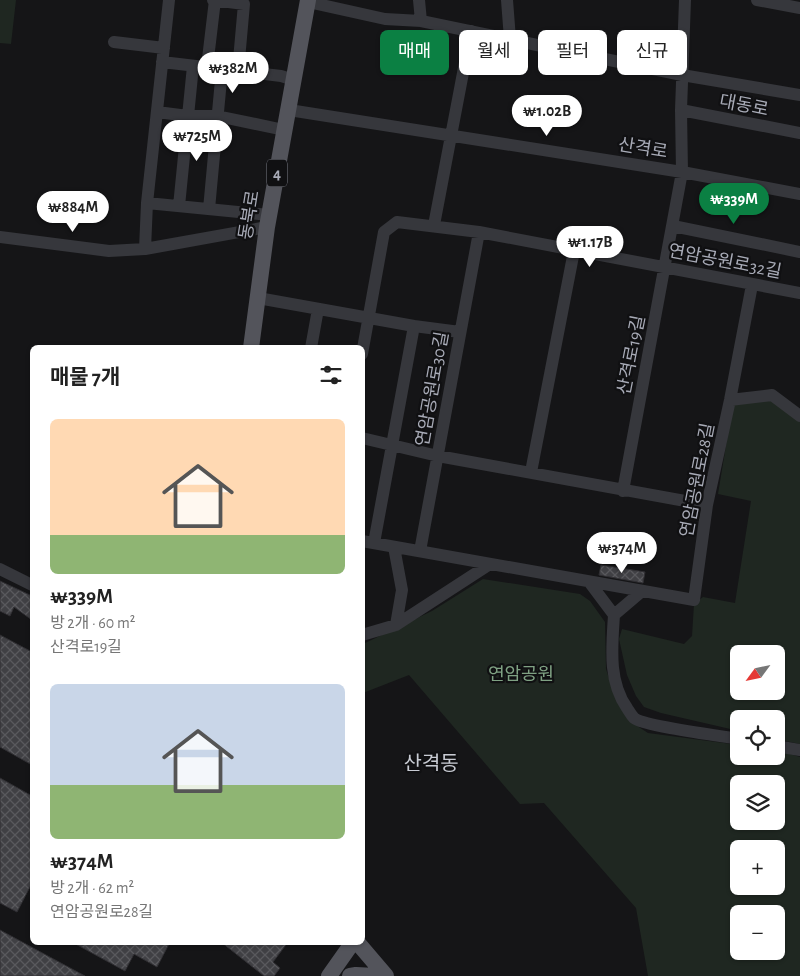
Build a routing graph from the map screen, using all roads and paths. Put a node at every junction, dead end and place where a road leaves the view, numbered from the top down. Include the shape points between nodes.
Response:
1 (169, 0) edge
2 (214, 0) edge
3 (419, 0) edge
4 (507, 0) edge
5 (685, 0) edge
6 (757, 0) edge
7 (308, 1) edge
8 (771, 1) edge
9 (800, 8) edge
10 (421, 21) junction
11 (466, 30) edge
12 (509, 30) edge
13 (684, 30) edge
14 (114, 42) dead end
15 (528, 43) edge
16 (164, 48) junction
17 (617, 61) edge
18 (162, 62) junction
19 (194, 66) junction
20 (207, 68) junction
21 (222, 69) junction
22 (238, 71) junction
23 (462, 75) edge
24 (682, 75) joint
25 (294, 80) junction
26 (800, 95) edge
27 (289, 110) junction
28 (681, 110) junction
29 (157, 112) junction
30 (188, 116) junction
31 (217, 116) junction
32 (284, 130) junction
33 (800, 133) edge
34 (450, 135) junction
35 (682, 172) junction
36 (800, 194) edge
37 (147, 203) junction
38 (179, 206) junction
39 (209, 209) junction
40 (268, 221) junction
41 (434, 225) junction
42 (673, 226) junction
43 (479, 232) junction
44 (0, 238) edge
45 (146, 249) junction
46 (574, 251) junction
47 (794, 251) edge
48 (666, 268) junction
49 (752, 285) junction
50 (800, 293) edge
51 (258, 298) junction
52 (318, 310) junction
53 (370, 317) junction
54 (414, 326) junction
55 (460, 332) junction
56 (251, 345) edge
57 (312, 345) edge
58 (364, 345) edge
59 (730, 400) junction
60 (800, 416) edge
61 (365, 439) edge
62 (391, 445) junction
63 (438, 456) junction
64 (532, 472) junction
65 (623, 491) junction
66 (707, 506) junction
67 (368, 542) edge
68 (394, 547) junction
69 (420, 551) junction
70 (490, 564) junction
71 (0, 569) edge
72 (590, 582) junction
73 (30, 585) edge
74 (641, 592) junction
75 (614, 615) junction
76 (396, 625) junction
77 (365, 634) edge
78 (730, 737) edge
79 (785, 748) edge
80 (800, 750) edge
81 (351, 945) edge
82 (360, 945) edge
83 (329, 976) edge
84 (350, 976) edge
85 (375, 976) edge
86 (386, 976) edge

1 - 16 street
2 - 20 street
2 - 22 street via 244,4
3 - 10 street
4 - 12 street
5 - 13 street
6 - 8 street
7 - 10 street, 동북로 via 386,18
7 - 25 main road, 동북로 / 4
8 - 9 street
10 - 11 street, 동북로
14 - 16 street
15 - 17 street, 동북로
16 - 18 street
18 - 19 street
18 - 29 street
19 - 20 street
19 - 30 street
20 - 21 street
21 - 22 street
21 - 31 street
22 - 25 street
23 - 34 street
24 - 26 street, 동북로
24 - 28 street
25 - 27 main road, 동북로 / 4
27 - 32 main road, 동북로 / 4
27 - 34 street, 산격로
28 - 33 street, 대동로
28 - 35 street
29 - 30 street
29 - 37 street
30 - 31 street
30 - 38 street
31 - 32 street
31 - 39 street
32 - 40 main road, 동북로 / 4
34 - 35 street, 산격로
34 - 41 street
35 - 36 street, 산격로
35 - 42 street, 산격로19길
37 - 38 street
37 - 45 street
38 - 39 street
39 - 40 street
40 - 45 street
40 - 51 main road, 동북로 / 4
41 - 43 street, 연암공원로32길
41 - 53 street, 연암공원로32길 via 397,222 384,232
42 - 47 street
42 - 48 street, 산격로19길
43 - 46 street, 연암공원로32길
43 - 55 street, 연암공원로30길
44 - 45 street via 108,252
46 - 48 street, 연암공원로32길
46 - 64 street
48 - 49 street, 연암공원로32길
48 - 65 street, 산격로19길
49 - 50 street, 연암공원로32길
49 - 59 street, 연암공원로28길
51 - 52 street
51 - 56 main road, 동북로 / 4
52 - 53 street
52 - 57 street
53 - 54 street
53 - 58 street, 연암공원로32길
54 - 55 street
54 - 62 street
55 - 63 street, 연암공원로30길
59 - 60 street via 772,395
59 - 66 street, 연암공원로28길
61 - 62 street
62 - 63 street
62 - 67 street
63 - 64 street
63 - 69 street, 연암공원로30길
64 - 65 street
65 - 66 street
66 - 74 street, 연암공원로28길 via 694,600
67 - 68 street, 연암공원로28길
68 - 69 street, 연암공원로28길
68 - 76 street via 402,590
69 - 70 street, 연암공원로28길
70 - 72 street, 연암공원로28길
70 - 76 street
71 - 73 street
72 - 74 street, 연암공원로28길
72 - 75 street
74 - 75 street
75 - 78 street via 614,682 621,700 634,718 650,724
76 - 77 street
79 - 80 street
81 - 83 main road
82 - 86 main road
84 - 85 main road

